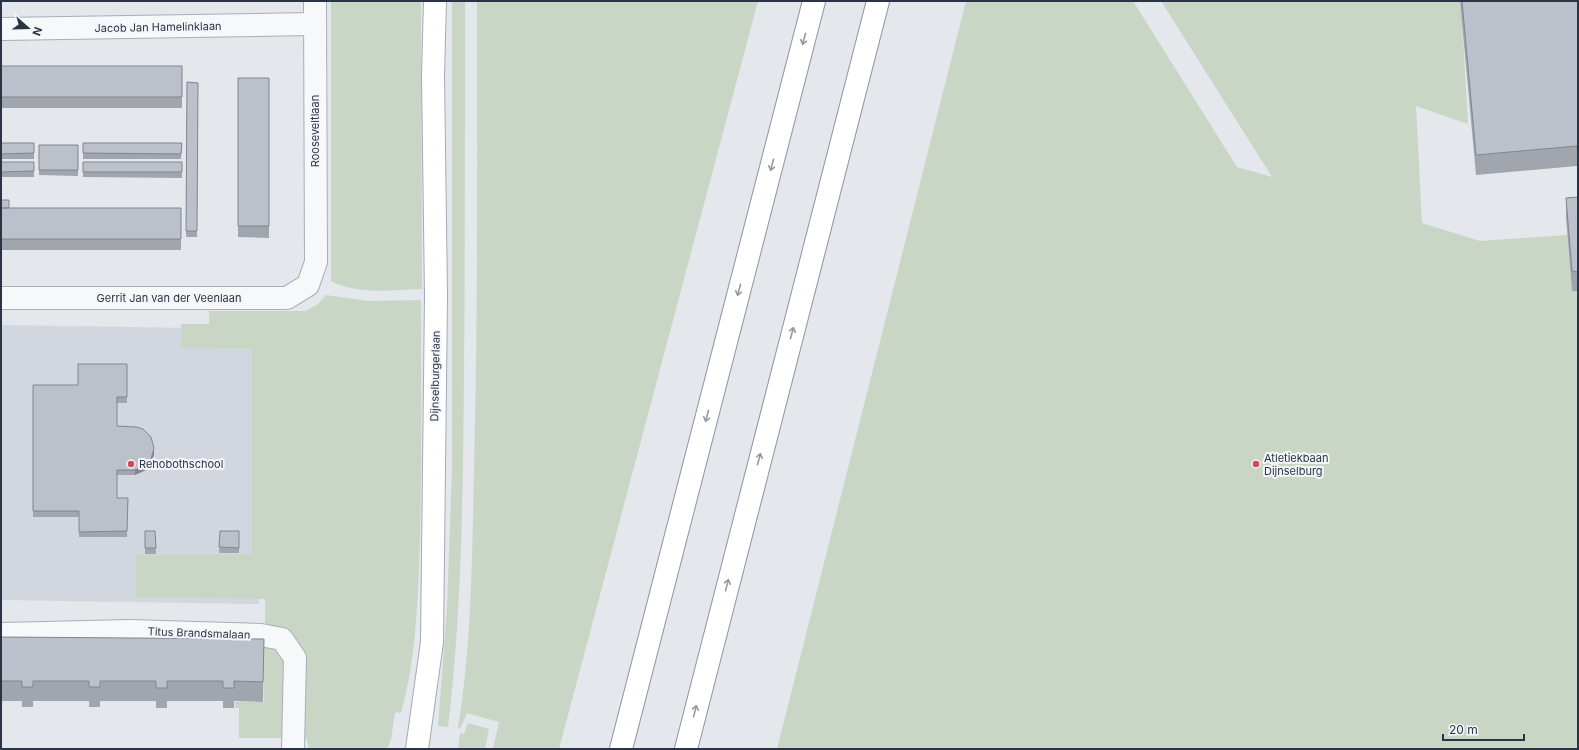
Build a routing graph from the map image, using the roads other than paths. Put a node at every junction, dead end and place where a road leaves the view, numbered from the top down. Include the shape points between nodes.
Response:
1 (315, 1) edge
2 (434, 1) edge
3 (814, 1) edge
4 (878, 1) edge
5 (314, 24) junction
6 (1, 29) edge
7 (316, 262) joint
8 (1, 298) edge
9 (1, 634) edge
10 (293, 749) edge
11 (417, 749) edge
12 (621, 749) edge
13 (686, 749) edge

1 - 5 street, Rooseveltlaan
2 - 11 main road, Dijnselburgerlaan via 436,296 432,642
3 -> 12 main road
13 -> 4 main road
5 - 6 street, Jacob Jan Hamelinklaan
5 - 7 street, Rooseveltlaan
7 - 8 street, Gerrit Jan van der Veenlaan via 308,285 287,298
9 - 10 street, Titus Brandsmalaan via 129,631 261,635 282,639 295,658

